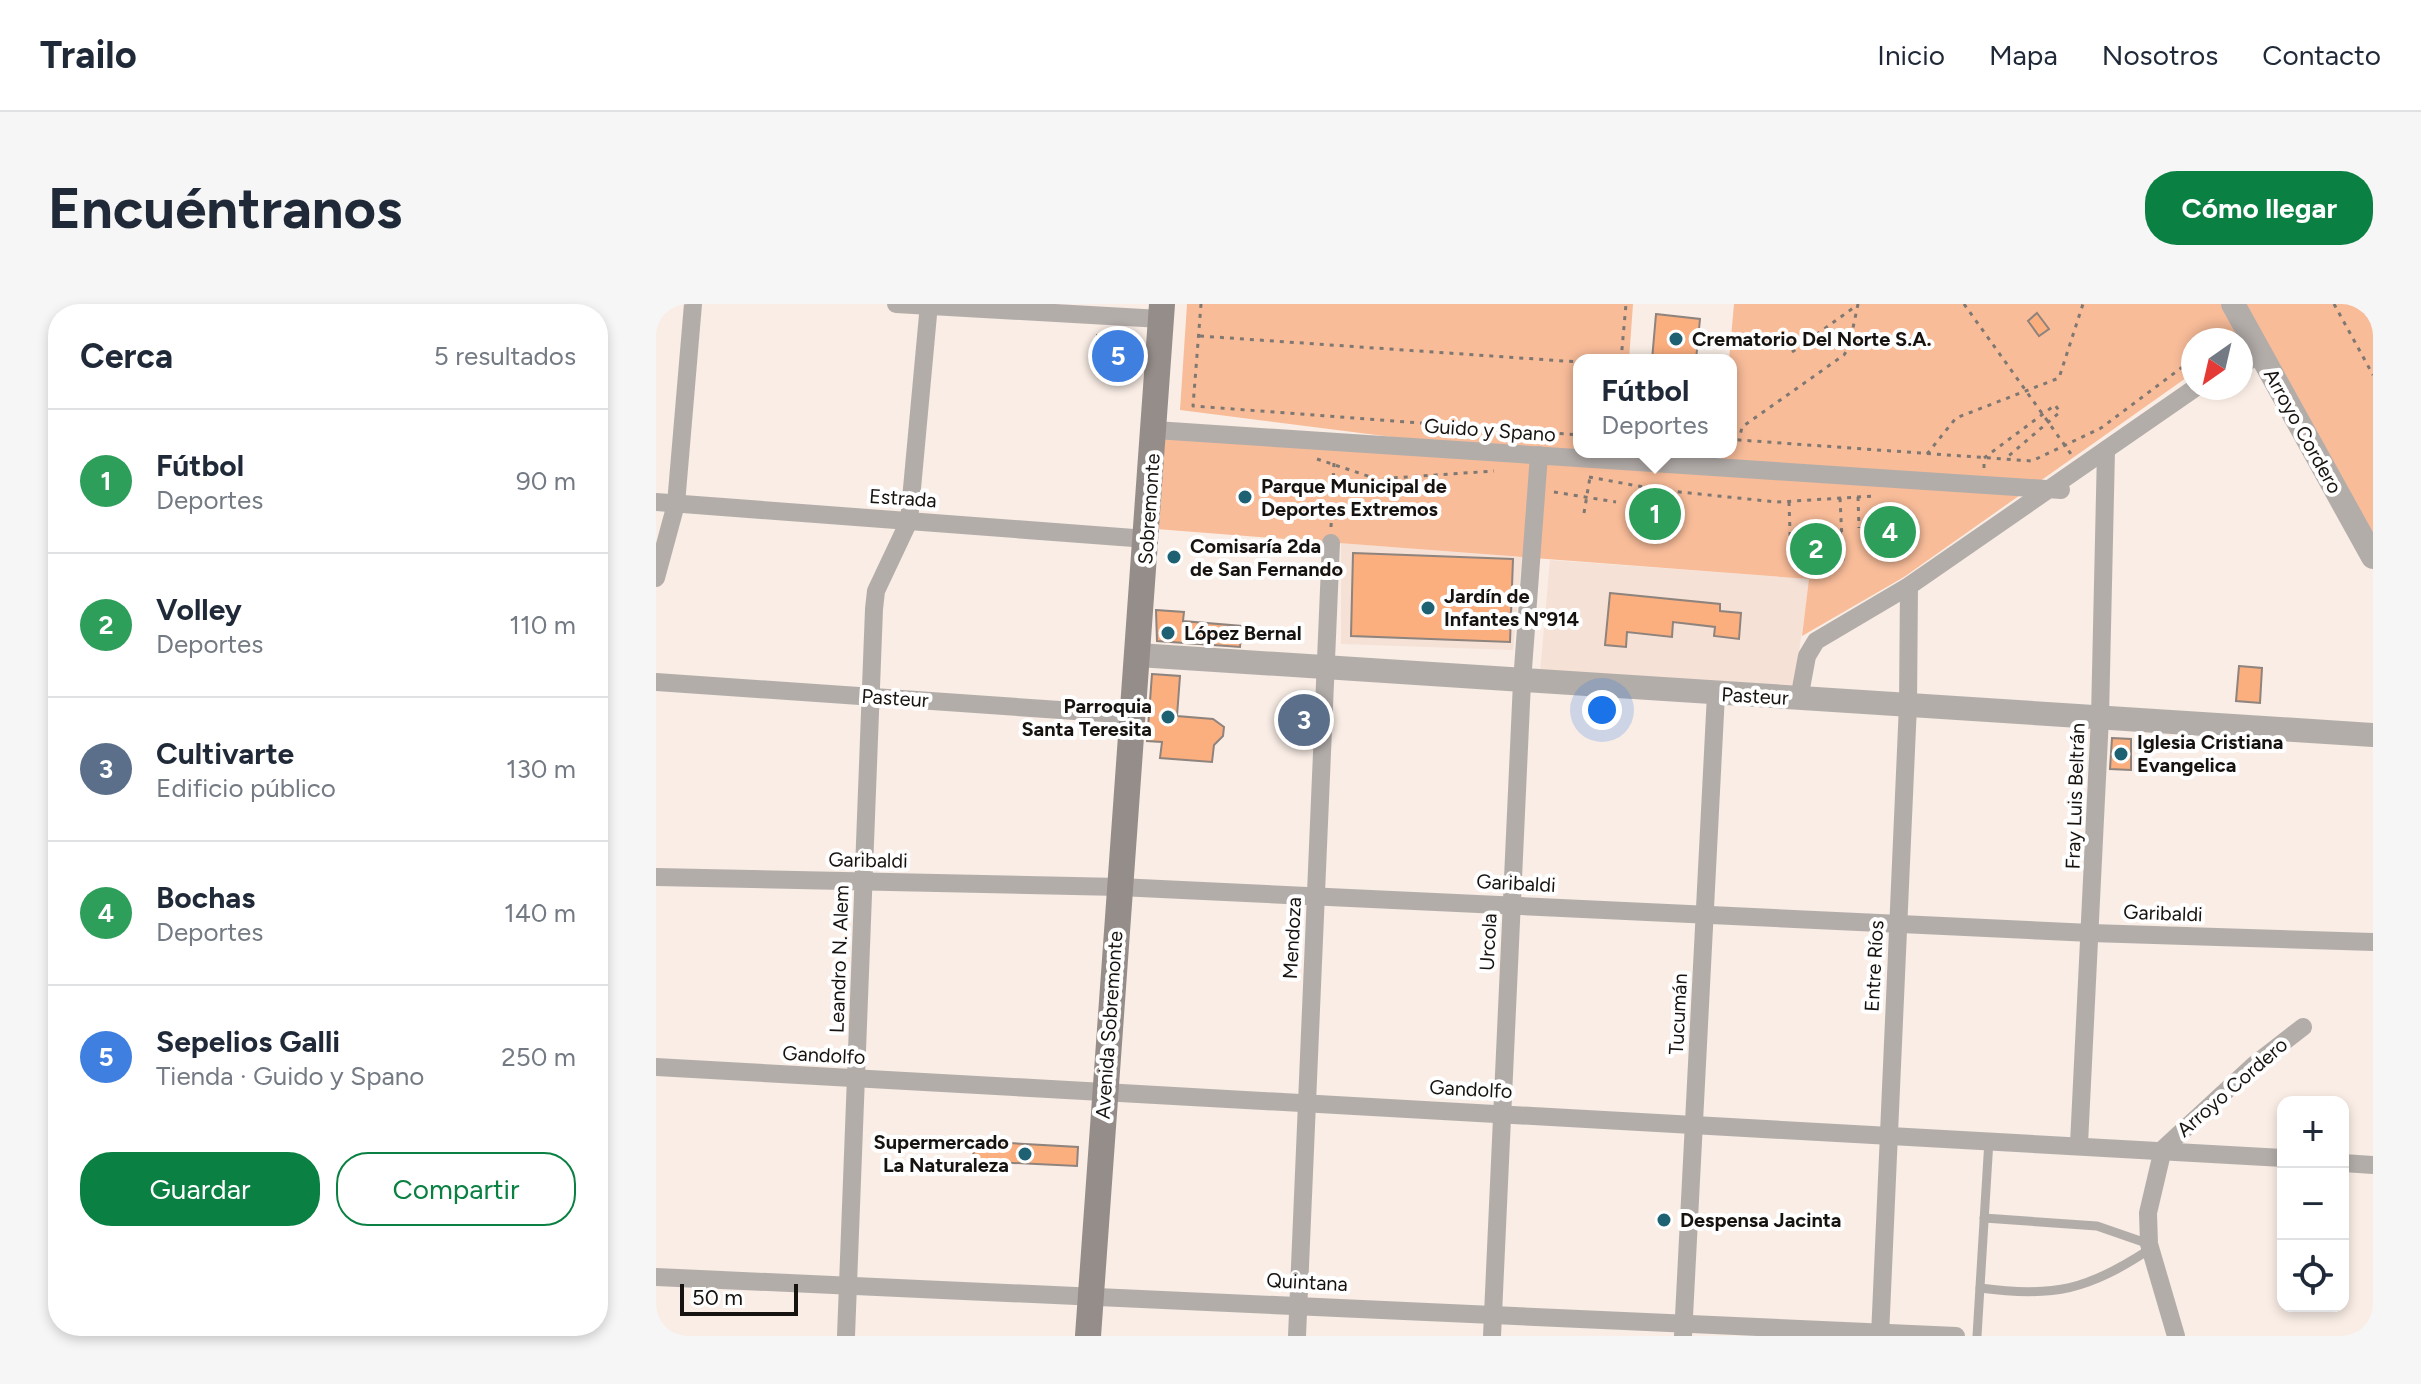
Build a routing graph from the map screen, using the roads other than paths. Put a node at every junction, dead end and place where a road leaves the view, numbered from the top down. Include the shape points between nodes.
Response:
1 (693, 304) edge
2 (896, 304) edge
3 (2233, 304) edge
4 (929, 305) edge
5 (1092, 309) edge
6 (1162, 312) edge
7 (2241, 328) edge
8 (2253, 360) edge
9 (2181, 399) edge
10 (2192, 400) edge
11 (1155, 430) junction
12 (1539, 455) junction
13 (2107, 455) junction
14 (1573, 457) edge
15 (1583, 458) edge
16 (2054, 490) junction
17 (656, 502) edge
18 (676, 504) junction
19 (909, 521) junction
20 (1147, 539) junction
21 (1331, 543) road end
22 (2373, 557) edge
23 (656, 578) edge
24 (1909, 592) junction
25 (1138, 655) junction
26 (1325, 668) junction
27 (656, 682) edge
28 (1522, 682) junction
29 (1716, 694) junction
30 (871, 697) junction
31 (1799, 699) junction
32 (1908, 705) junction
33 (1133, 715) junction
34 (2100, 717) junction
35 (2373, 735) edge
36 (656, 877) edge
37 (864, 882) junction
38 (1119, 887) junction
39 (1317, 896) junction
40 (1512, 905) junction
41 (1705, 913) junction
42 (1898, 922) junction
43 (2091, 933) junction
44 (2373, 942) edge
45 (2303, 1027) dead end
46 (656, 1067) edge
47 (857, 1079) junction
48 (1104, 1092) junction
49 (1304, 1102) junction
50 (1503, 1113) junction
51 (1694, 1123) junction
52 (1888, 1134) junction
53 (1989, 1139) junction
54 (2079, 1144) junction
55 (2163, 1149) junction
56 (2277, 1158) edge
57 (2349, 1163) edge
58 (2373, 1165) edge
59 (1984, 1218) junction
60 (2150, 1246) junction
61 (656, 1277) edge
62 (849, 1286) junction
63 (1980, 1288) junction
64 (1091, 1295) junction
65 (1299, 1304) junction
66 (1493, 1313) junction
67 (1684, 1329) edge
68 (1880, 1333) edge
69 (846, 1336) edge
70 (1088, 1336) edge
71 (1297, 1336) edge
72 (1492, 1336) edge
73 (1956, 1336) edge
74 (1977, 1336) edge
75 (2176, 1336) edge

1 - 18 street
2 - 4 street
3 - 7 street, Arroyo Cordero
4 - 5 street
4 - 19 street, Leandro N. Alem
5 - 6 street
6 - 11 main road, Sobremonte
8 - 22 street, Arroyo Cordero
9 - 13 street
10 - 13 street
11 - 12 street, Guido y Spano
11 - 20 main road, Sobremonte
12 - 14 street, Guido y Spano
12 - 28 street, Urcola
13 - 16 street
13 - 16 street via 2081,467
13 - 34 street, Fray Luis Beltrán
15 - 16 street, Guido y Spano
16 - 24 street
17 - 18 street, Estrada
18 - 19 street, Estrada
18 - 23 street
19 - 20 street, Estrada
19 - 30 street, Leandro N. Alem via 876,591
20 - 25 main road, Sobremonte
21 - 26 street, Mendoza
24 - 31 street via 1816,641 1807,656
24 - 32 street, Entre Ríos
25 - 26 street, Pasteur
25 - 33 main road, Sobremonte
26 - 28 street, Pasteur
26 - 39 street, Mendoza
27 - 30 street, Pasteur
28 - 29 street, Pasteur
28 - 40 street, Urcola
29 - 31 street, Pasteur
29 - 41 street, Tucumán
30 - 33 street, Pasteur
30 - 37 street, Leandro N. Alem
31 - 32 street, Pasteur
32 - 34 street, Pasteur
32 - 42 street, Entre Ríos
33 - 38 main road, Avenida Sobremonte
34 - 35 street, Pasteur
34 - 43 street, Fray Luis Beltrán
36 - 37 street, Garibaldi
37 - 38 street, Garibaldi
37 - 47 street, Leandro N. Alem
38 - 39 street, Garibaldi
38 - 48 main road, Avenida Sobremonte
39 - 40 street, Garibaldi
39 - 49 street, Mendoza
40 - 41 street, Garibaldi
40 - 50 street, Urcola
41 - 42 street, Garibaldi
41 - 51 street, Tucumán
42 - 43 street, Garibaldi
42 - 52 street, Entre Ríos
43 - 44 street, Garibaldi
43 - 54 street, Fray Luis Beltrán
45 - 55 street, Arroyo Cordero
46 - 47 street, Gandolfo
47 - 48 street, Gandolfo
47 - 62 street, Leandro N. Alem
48 - 49 street, Gandolfo
48 - 64 main road, Avenida Sobremonte
49 - 50 street, Gandolfo
49 - 65 street, Mendoza
50 - 51 street, Gandolfo
50 - 66 street, Urcola
51 - 52 street, Gandolfo
51 - 67 street, Tucumán
52 - 53 street, Gandolfo
52 - 68 street, Entre Ríos
53 - 54 street, Gandolfo
53 - 59 lane
54 - 55 street, Gandolfo
55 - 56 street, Gandolfo
55 - 60 street, Arroyo Cordero via 2148,1213
57 - 58 street
59 - 60 lane via 2097,1226
59 - 63 lane
60 - 63 lane via 2109,1276 2085,1286 2013,1292
60 - 75 street, Arroyo Cordero
61 - 62 street, Quintana
62 - 64 street, Quintana
62 - 69 street, Leandro N. Alem
63 - 74 lane
64 - 65 street, Quintana
64 - 70 main road, Avenida Sobremonte
65 - 66 street, Quintana
65 - 71 street, Mendoza
66 - 67 street, Quintana
66 - 72 street, Urcola
67 - 68 street, Quintana
68 - 73 street, Quintana

